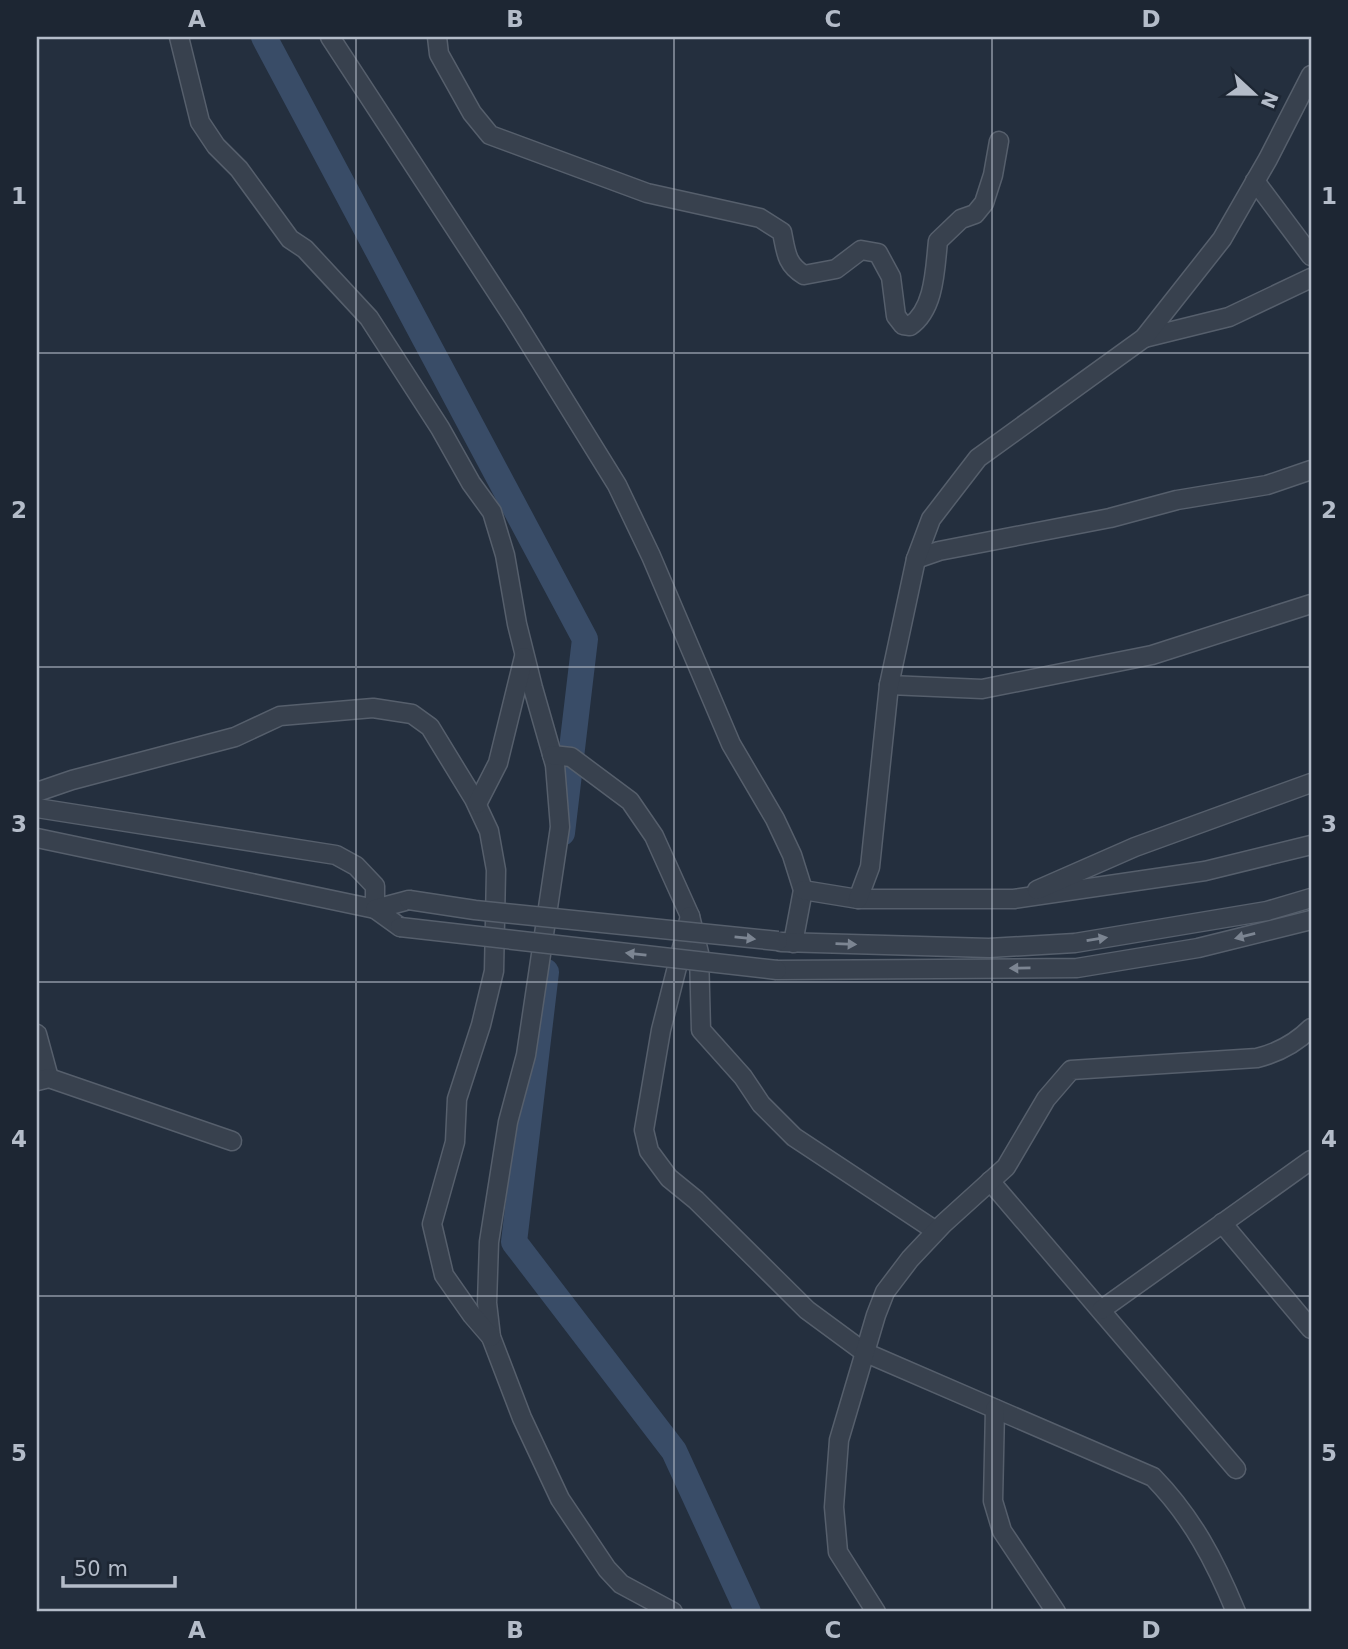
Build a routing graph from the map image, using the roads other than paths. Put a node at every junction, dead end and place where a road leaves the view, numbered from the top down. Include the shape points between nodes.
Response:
1 (179, 37) edge
2 (330, 37) edge
3 (437, 37) edge
4 (1311, 75) edge
5 (999, 141) dead end
6 (1255, 181) junction
7 (1311, 256) edge
8 (1311, 278) edge
9 (1143, 338) junction
10 (1311, 470) edge
11 (916, 559) junction
12 (1311, 604) edge
13 (524, 653) junction
14 (889, 685) junction
15 (552, 755) junction
16 (1311, 783) edge
17 (37, 792) edge
18 (477, 804) junction
19 (37, 808) edge
20 (37, 838) edge
21 (1311, 845) edge
22 (803, 890) junction
23 (1311, 898) edge
24 (858, 899) junction
25 (1014, 899) junction
26 (375, 909) junction
27 (690, 916) junction
28 (1311, 920) edge
29 (785, 942) junction
30 (1311, 1028) edge
31 (37, 1034) edge
32 (43, 1080) edge
33 (232, 1141) dead end
34 (1311, 1160) edge
35 (990, 1181) junction
36 (1223, 1223) junction
37 (936, 1231) junction
38 (1101, 1310) junction
39 (1311, 1329) edge
40 (491, 1337) junction
41 (864, 1352) junction
42 (995, 1409) junction
43 (1236, 1469) dead end
44 (673, 1612) edge
45 (876, 1612) edge
46 (1056, 1612) edge
47 (1236, 1612) edge

1 - 13 street via 200,122 290,239 369,318 492,512
2 - 22 street via 617,485 731,744 792,855
3 - 5 street via 439,54 472,113 490,135 647,193 760,218 782,232 793,268 804,275 836,269 860,250 878,253 891,277 896,316 903,325 910,326 923,313 938,241 984,203
4 - 6 street
6 - 7 street
6 - 9 street via 1222,239
8 - 9 street via 1228,317
9 - 11 street via 978,458 931,519
10 - 11 street via 1232,493 1177,499 1110,518
11 - 14 street
12 - 14 street via 1152,655 982,689
13 - 15 street
13 - 18 street via 498,763
14 - 24 street via 870,867
15 - 27 street via 571,757 630,801 654,836
15 - 40 street via 560,827 526,1055 508,1122 489,1242
16 - 25 street
17 - 18 street via 235,737 280,716 373,708 412,714 430,727
18 - 40 street via 489,831 496,870 494,971 457,1099 455,1142 432,1224 444,1275
19 - 26 street via 336,855 356,866 376,886
20 - 26 street
21 - 25 street via 1205,871
22 - 24 street
22 - 29 street
29 -> 23 street via 989,948 1076,943 1267,911
24 - 25 street
28 -> 26 street, bridge via 1198,948 1077,968 777,970 400,927
26 -> 29 street, bridge via 409,900 475,911
27 - 37 street via 699,953 701,1030 794,1137
27 - 41 street via 661,1030 644,1130 649,1151 669,1178 807,1310
30 - 35 street via 1272,1054 1257,1058 1071,1069 1046,1099 1006,1167
31 - 32 street
32 - 33 street
34 - 36 street
35 - 37 street
35 - 38 street
36 - 38 street
36 - 39 street
37 - 41 street via 885,1292
38 - 43 street
40 - 44 street via 560,1499 621,1584
41 - 42 street
41 - 45 street via 839,1440 834,1507 838,1552
42 - 46 street via 993,1501 1002,1531
42 - 47 street via 1153,1477 1198,1532

